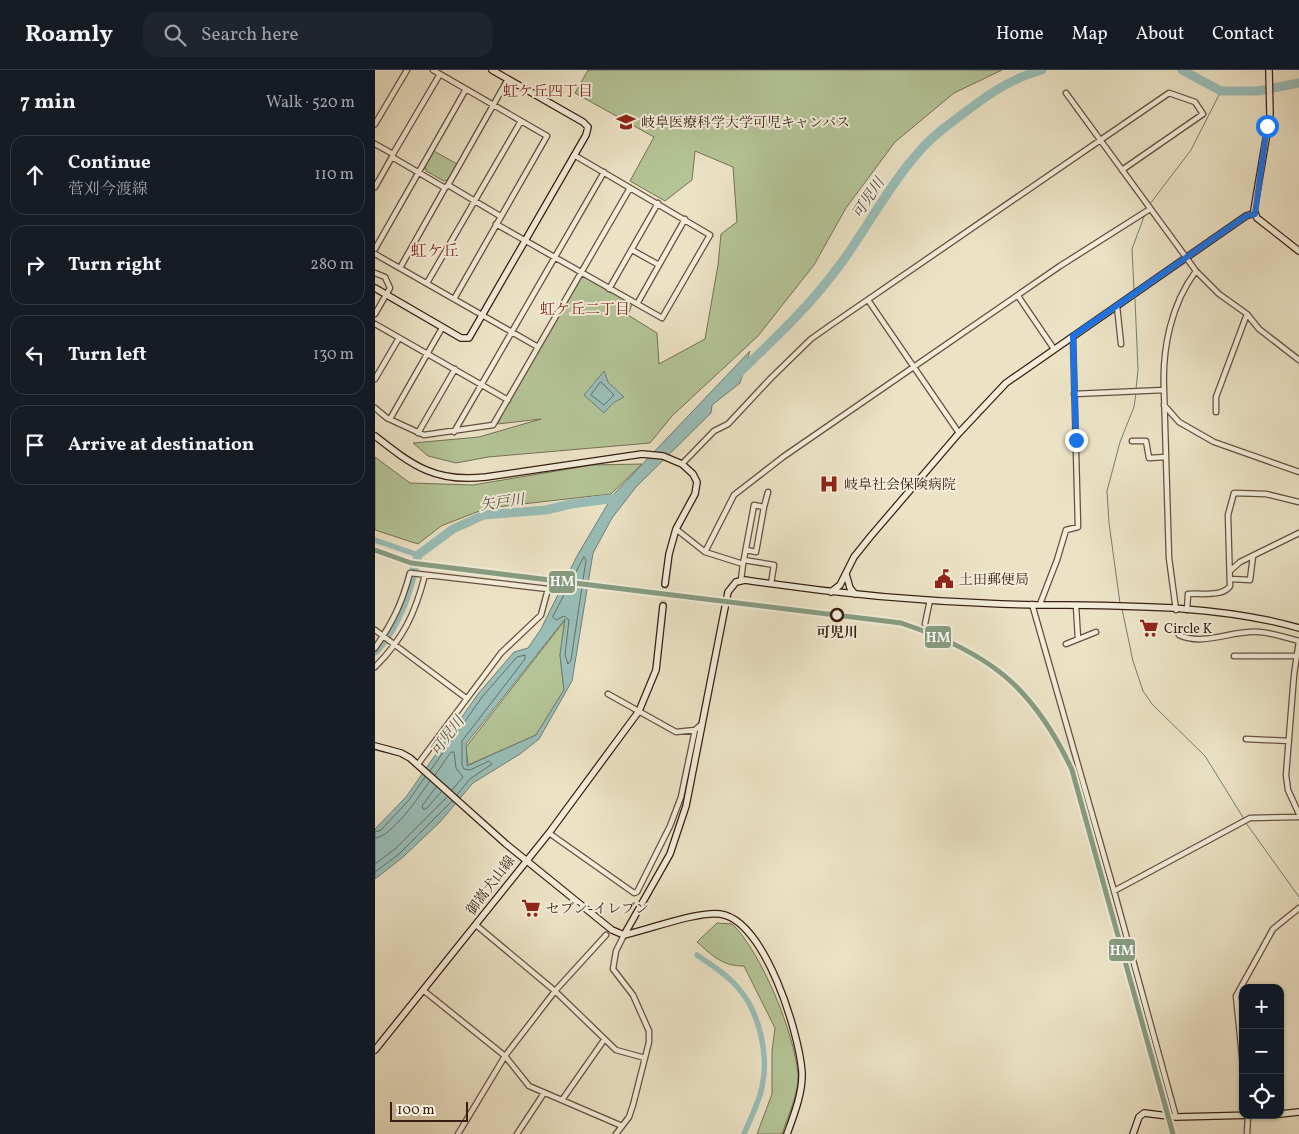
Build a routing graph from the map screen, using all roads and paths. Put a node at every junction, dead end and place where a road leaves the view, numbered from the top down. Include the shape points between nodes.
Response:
1 (407, 70) edge
2 (433, 70) edge
3 (492, 70) edge
4 (1269, 70) edge
5 (440, 74) junction
6 (508, 79) junction
7 (466, 89) junction
8 (1066, 93) dead end
9 (493, 105) junction
10 (521, 121) junction
11 (375, 124) edge
12 (1100, 140) junction
13 (375, 144) edge
14 (574, 155) junction
15 (393, 156) junction
16 (1122, 170) junction
17 (604, 172) junction
18 (419, 173) junction
19 (375, 187) edge
20 (447, 187) junction
21 (630, 188) junction
22 (474, 200) junction
23 (658, 204) junction
24 (1150, 208) junction
25 (1255, 214) junction
26 (501, 216) junction
27 (685, 219) junction
28 (496, 224) junction
29 (525, 241) junction
30 (375, 249) edge
31 (632, 250) junction
32 (1299, 251) edge
33 (375, 254) edge
34 (554, 257) junction
35 (1186, 257) junction
36 (659, 265) junction
37 (400, 268) junction
38 (1196, 271) junction
39 (581, 272) junction
40 (375, 273) edge
41 (427, 283) junction
42 (375, 288) edge
43 (609, 289) junction
44 (386, 295) junction
45 (1018, 296) junction
46 (454, 299) junction
47 (868, 300) junction
48 (637, 304) junction
49 (1117, 306) junction
50 (375, 314) edge
51 (1247, 314) junction
52 (482, 315) junction
53 (375, 324) edge
54 (442, 328) junction
55 (511, 332) junction
56 (1073, 336) junction
57 (399, 338) junction
58 (1121, 344) dead end
59 (538, 347) junction
60 (1054, 348) junction
61 (427, 354) junction
62 (1299, 360) edge
63 (915, 367) junction
64 (455, 369) junction
65 (375, 379) edge
66 (481, 384) junction
67 (1164, 390) junction
68 (1074, 394) junction
69 (508, 400) junction
70 (1164, 405) junction
71 (375, 408) edge
72 (1216, 412) dead end
73 (390, 419) junction
74 (454, 432) junction
75 (959, 432) junction
76 (417, 433) junction
77 (375, 436) edge
78 (1132, 441) dead end
79 (1166, 457) junction
80 (682, 464) junction
81 (1299, 472) edge
82 (768, 492) dead end
83 (1299, 502) edge
84 (764, 507) junction
85 (677, 529) junction
86 (1299, 533) edge
87 (746, 550) junction
88 (705, 552) junction
89 (1253, 556) junction
90 (743, 562) junction
91 (1231, 570) junction
92 (846, 574) junction
93 (425, 575) junction
94 (1231, 579) junction
95 (741, 580) junction
96 (665, 584) tunnel mouth
97 (771, 584) junction
98 (831, 592) junction
99 (855, 594) junction
100 (930, 600) junction
101 (1032, 604) junction
102 (1040, 604) junction
103 (663, 606) tunnel mouth
104 (1076, 606) junction
105 (1176, 610) junction
106 (1187, 610) junction
107 (925, 624) dead end
108 (1299, 628) edge
109 (375, 630) edge
110 (1096, 632) dead end
111 (1179, 635) dead end
112 (383, 636) junction
113 (1078, 639) junction
114 (1299, 641) edge
115 (395, 644) junction
116 (1066, 644) dead end
117 (375, 648) edge
118 (1234, 656) dead end
119 (1297, 656) junction
120 (375, 667) edge
121 (608, 694) dead end
122 (466, 698) junction
123 (639, 711) junction
124 (702, 724) junction
125 (695, 730) junction
126 (1246, 739) dead end
127 (1289, 741) junction
128 (375, 746) edge
129 (420, 765) junction
130 (1299, 815) edge
131 (549, 833) junction
132 (527, 861) junction
133 (1114, 891) junction
134 (1299, 908) edge
135 (476, 925) junction
136 (606, 935) dead end
137 (624, 935) junction
138 (423, 990) junction
139 (555, 990) junction
140 (1239, 1031) edge
141 (605, 1040) junction
142 (375, 1050) edge
143 (505, 1056) junction
144 (645, 1058) junction
145 (543, 1093) junction
146 (562, 1100) junction
147 (1299, 1112) edge
148 (1284, 1114) edge
149 (1239, 1115) edge
150 (1176, 1117) junction
151 (1248, 1119) edge
152 (622, 1126) junction
153 (458, 1134) edge
154 (517, 1134) edge
155 (616, 1134) edge
156 (787, 1134) edge
157 (1133, 1134) edge
158 (1247, 1134) edge

1 - 11 street
2 - 5 street
3 - 6 street
4 - 25 street via 1271,97
5 - 7 street
5 - 15 street
6 - 9 street
6 - 14 street via 588,127
7 - 9 street
7 - 18 street
8 - 12 street
9 - 10 street
9 - 20 street
10 - 22 street
10 - 26 street via 547,136
12 - 16 street
12 - 16 street via 1169,93 1195,102 1203,114
12 - 47 street
13 - 15 street
14 - 17 street
14 - 29 street
15 - 18 street
15 - 19 street
16 - 24 street
17 - 21 street
17 - 34 street
18 - 20 street
18 - 30 street
20 - 22 street
20 - 37 street
21 - 23 street
21 - 39 street
22 - 26 street
22 - 41 street
23 - 27 street
23 - 31 street
24 - 35 street
24 - 45 street
25 - 32 street
25 - 35 street via 1246,216
26 - 28 street
27 - 36 street
27 - 48 street via 711,235 662,318
28 - 29 street
28 - 46 street
29 - 34 street
29 - 52 street
31 - 36 street
31 - 43 street
33 - 37 street
34 - 39 street
34 - 55 street
35 - 38 street
35 - 49 street
36 - 48 street
37 - 41 street
38 - 51 street via 1219,294
38 - 67 street via 1183,287 1174,315 1165,353
39 - 43 street
39 - 59 street
40 - 44 street via 387,280 390,288
41 - 46 street
42 - 44 street
43 - 48 street
44 - 50 street
44 - 54 street
45 - 60 street
45 - 63 street
46 - 52 street
47 - 63 street
47 - 80 street via 811,339 728,424 714,430
49 - 56 street
49 - 58 street
51 - 62 street via 1259,329
51 - 72 street via 1216,397
52 - 54 street via 469,338 461,338
52 - 55 street
53 - 57 street
54 - 61 street
55 - 59 street
55 - 66 street
56 - 60 street
56 - 68 street
57 - 61 street
57 - 65 street
59 - 69 street
60 - 75 street via 1007,383
61 - 64 street
61 - 73 street
63 - 75 street
63 - 88 street via 788,453 734,495
64 - 66 street
64 - 76 street
66 - 69 street
66 - 74 street
67 - 68 street
67 - 70 street
68 - 102 street via 1078,527 1066,530
69 - 74 street via 493,425
70 - 79 street
70 - 81 street via 1179,422 1214,442
71 - 73 street
73 - 76 street
74 - 76 street
75 - 92 street via 870,537
77 - 80 street via 428,473 452,478 486,477 655,454
78 - 79 street via 1146,441 1149,458
79 - 105 street via 1169,558
80 - 85 street via 689,468 697,482 695,494
82 - 84 street
83 - 91 street via 1266,494 1234,493 1228,516 1227,545 1231,553
84 - 87 street via 754,505
84 - 87 street via 756,552
85 - 88 street
85 - 96 street
86 - 89 street
87 - 90 street
88 - 90 street
89 - 91 street
89 - 94 street via 1250,580
90 - 95 street
90 - 97 street via 774,564
91 - 94 street
92 - 98 street
92 - 99 street
93 - 112 street via 410,572 399,611
93 - 115 street via 416,607
93 - 122 street via 548,589 541,615 501,654
94 - 106 street via 1227,590 1188,594
95 - 97 street
95 - 124 street via 728,592
97 - 98 street
98 - 99 street
99 - 100 street
100 - 101 street
100 - 107 street
101 - 102 street
101 - 133 street
102 - 104 street
103 - 123 street via 656,670
104 - 105 street
104 - 113 street
105 - 106 street
106 - 108 street via 1245,614
109 - 112 street
110 - 113 street
111 - 114 street via 1191,641 1240,632 1261,632
112 - 115 street
112 - 117 street
113 - 116 street
114 - 119 street
115 - 120 street
115 - 122 street
118 - 119 street
119 - 127 street
121 - 123 street
122 - 129 street
123 - 125 street via 676,732
123 - 131 street
124 - 125 street
124 - 137 street via 692,786 670,854
125 - 131 street via 681,797 671,826 637,892 634,893
126 - 127 street
127 - 130 street via 1288,790
128 - 129 street, 御嵩犬山線 via 401,752
129 - 132 street, 御嵩犬山線
130 - 133 street via 1250,818
131 - 132 street
132 - 135 street, 御嵩犬山線
132 - 137 street via 612,930
133 - 150 street
134 - 140 street via 1273,929 1235,996
135 - 138 street, 御嵩犬山線
135 - 139 street
136 - 139 street
137 - 144 street via 616,951 613,969 633,995 649,1031
137 - 156 street via 702,915 720,914 733,918 745,928 772,970 791,1017 799,1052 801,1085
138 - 142 street, 御嵩犬山線
138 - 143 street
139 - 141 street
139 - 143 street
141 - 144 street via 621,1053
141 - 146 street
143 - 145 street via 525,1082
143 - 153 street
144 - 152 street via 633,1105
145 - 146 street
145 - 154 street
146 - 152 street
147 - 148 street
149 - 150 street
150 - 157 street via 1141,1114
151 - 158 street
152 - 155 street

